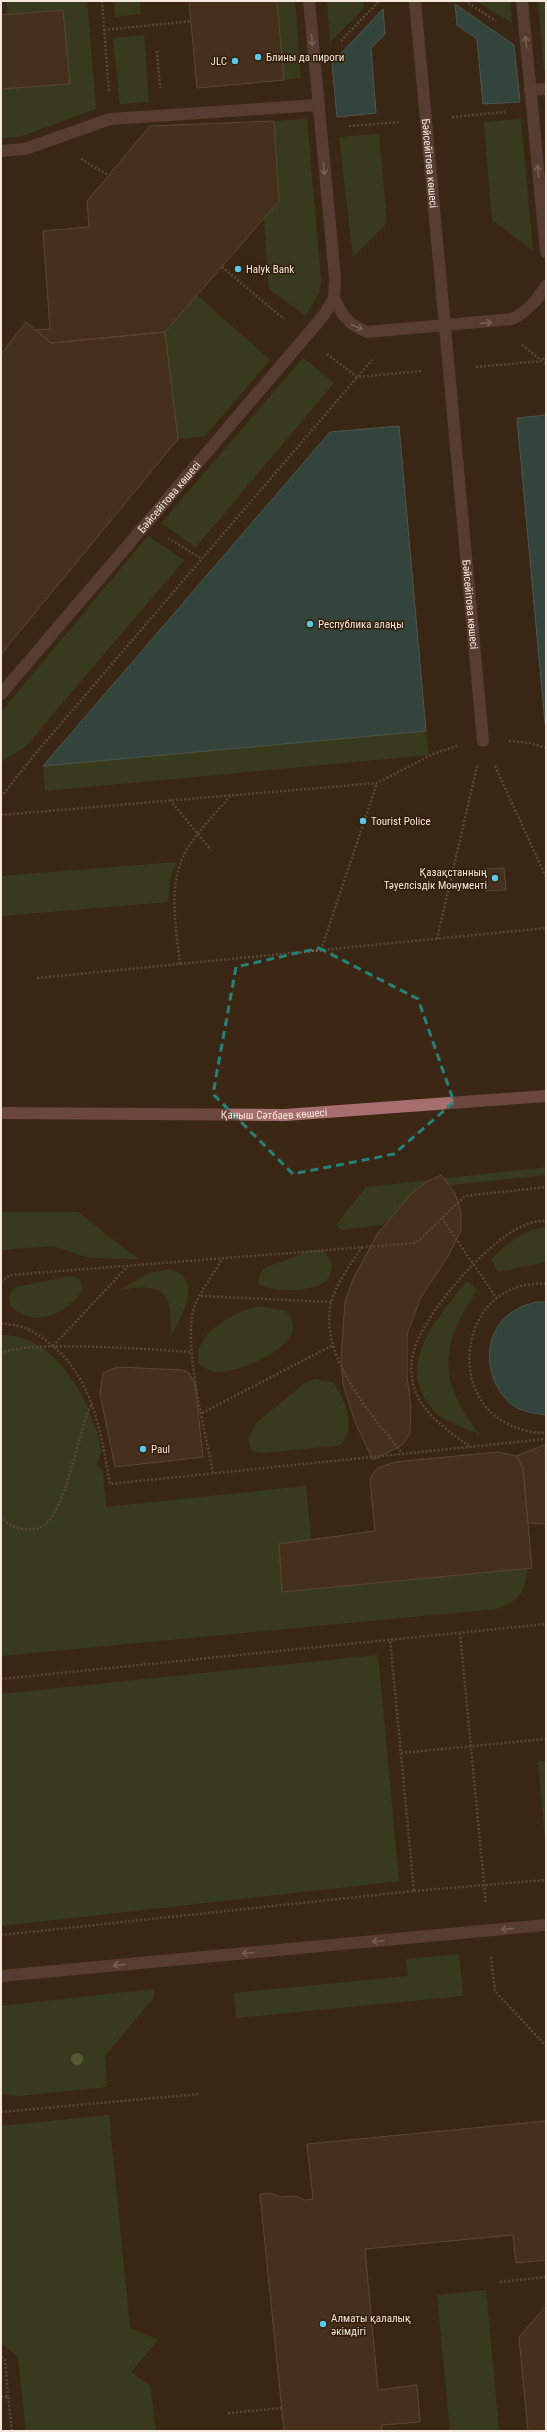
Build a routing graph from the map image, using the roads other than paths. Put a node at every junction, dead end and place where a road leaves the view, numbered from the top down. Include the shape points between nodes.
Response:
1 (309, 1) edge
2 (415, 1) edge
3 (522, 1) edge
4 (546, 89) edge
5 (530, 90) junction
6 (318, 105) junction
7 (1, 151) edge
8 (546, 252) edge
9 (546, 286) edge
10 (334, 298) junction
11 (445, 325) junction
12 (1, 694) edge
13 (483, 741) road end
14 (546, 1096) edge
15 (1, 1113) edge
16 (546, 1925) edge
17 (1, 1976) edge

1 -> 6 street
2 - 11 street, Бәйсейітова көшесі
5 -> 3 street
4 - 5 street
8 -> 5 street
6 - 7 street via 110,118 25,148
6 -> 10 street
11 -> 9 street via 493,323 512,319 525,312
10 -> 11 street via 351,325 367,332
10 - 12 street, Бәйсейітова көшесі via 324,315
11 - 13 street, Бәйсейітова көшесі
14 - 15 main road, Қаныш Сәтбаев көшесі via 285,1115
16 -> 17 street

